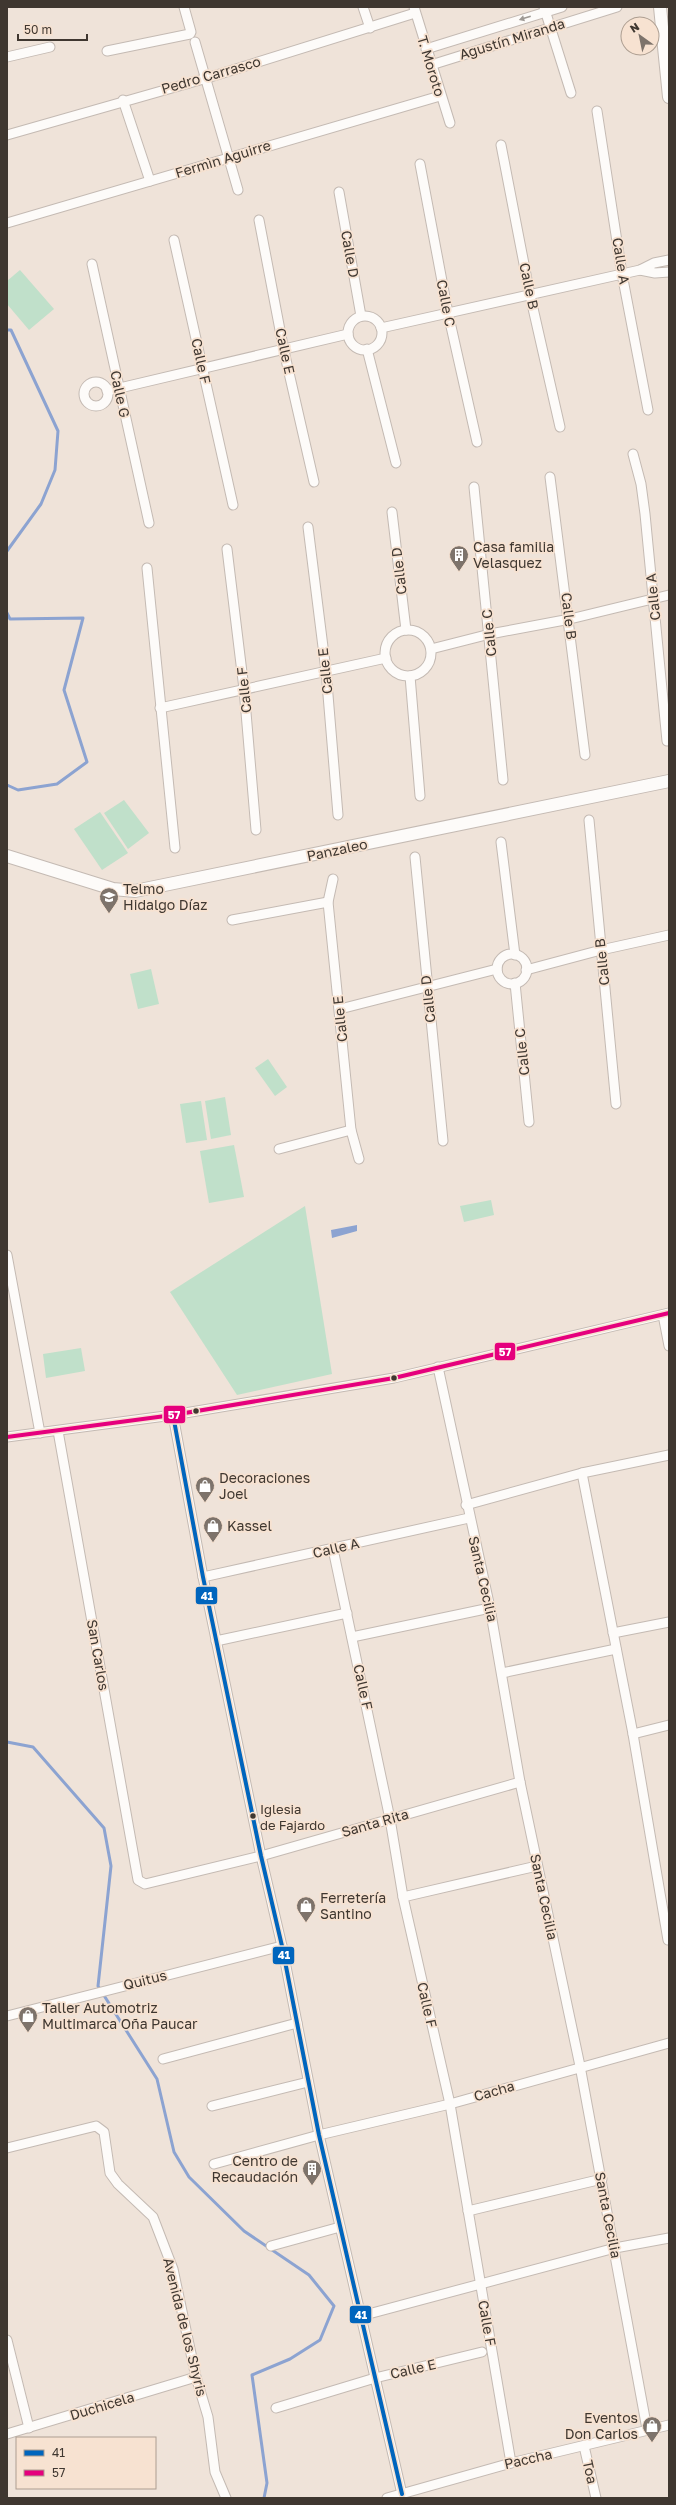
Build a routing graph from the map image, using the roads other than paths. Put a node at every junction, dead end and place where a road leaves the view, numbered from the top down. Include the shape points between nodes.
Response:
1 (184, 7) edge
2 (362, 7) edge
3 (562, 7) edge
4 (617, 7) edge
5 (660, 7) edge
6 (545, 9) edge
7 (414, 10) edge
8 (550, 27) junction
9 (370, 28) junction
10 (195, 42) dead end
11 (50, 47) dead end
12 (426, 49) junction
13 (107, 52) dead end
14 (7, 57) edge
15 (431, 65) junction
16 (207, 78) junction
17 (572, 93) dead end
18 (440, 96) junction
19 (669, 97) edge
20 (123, 100) junction
21 (597, 112) dead end
22 (450, 123) dead end
23 (7, 135) edge
24 (501, 145) dead end
25 (229, 156) junction
26 (420, 164) dead end
27 (150, 181) junction
28 (238, 190) dead end
29 (339, 192) dead end
30 (259, 220) dead end
31 (7, 223) edge
32 (174, 240) dead end
33 (669, 260) edge
34 (92, 264) dead end
35 (640, 270) junction
36 (669, 272) edge
37 (622, 274) junction
38 (530, 295) junction
39 (448, 313) junction
40 (361, 316) junction
41 (381, 328) junction
42 (348, 334) junction
43 (367, 349) junction
44 (284, 351) junction
45 (203, 370) junction
46 (118, 388) junction
47 (107, 391) dead end
48 (648, 410) dead end
49 (560, 427) dead end
50 (477, 442) dead end
51 (633, 454) dead end
52 (396, 462) dead end
53 (550, 477) dead end
54 (314, 482) dead end
55 (474, 487) dead end
56 (233, 505) dead end
57 (392, 512) dead end
58 (149, 523) dead end
59 (308, 527) dead end
60 (227, 549) dead end
61 (147, 568) dead end
62 (669, 596) edge
63 (653, 599) junction
64 (570, 619) junction
65 (406, 630) junction
66 (490, 634) junction
67 (431, 649) junction
68 (386, 658) junction
69 (326, 671) junction
70 (410, 676) junction
71 (244, 689) junction
72 (160, 708) junction
73 (667, 740) dead end
74 (586, 756) dead end
75 (503, 780) dead end
76 (669, 781) edge
77 (420, 796) dead end
78 (338, 815) dead end
79 (589, 820) dead end
80 (256, 830) dead end
81 (501, 842) dead end
82 (175, 848) dead end
83 (7, 856) edge
84 (415, 857) dead end
85 (333, 879) dead end
86 (328, 902) junction
87 (232, 920) dead end
88 (669, 935) edge
89 (601, 950) junction
90 (515, 955) junction
91 (497, 969) junction
92 (526, 970) junction
93 (515, 983) junction
94 (426, 988) junction
95 (340, 1009) junction
96 (616, 1104) dead end
97 (529, 1122) dead end
98 (351, 1130) junction
99 (443, 1141) dead end
100 (279, 1149) dead end
101 (359, 1159) dead end
102 (7, 1255) edge
103 (666, 1314) edge
104 (669, 1346) edge
105 (438, 1367) junction
106 (173, 1415) junction
107 (58, 1431) junction
108 (40, 1433) junction
109 (7, 1437) edge
110 (669, 1455) edge
111 (582, 1473) junction
112 (466, 1505) junction
113 (469, 1518) junction
114 (334, 1549) junction
115 (202, 1577) junction
116 (490, 1608) junction
117 (347, 1613) junction
118 (669, 1622) edge
119 (613, 1633) junction
120 (352, 1637) junction
121 (216, 1641) junction
122 (616, 1649) junction
123 (502, 1673) junction
124 (669, 1725) edge
125 (633, 1734) junction
126 (520, 1782) junction
127 (390, 1819) junction
128 (260, 1856) junction
129 (537, 1866) junction
130 (138, 1880) joint
131 (403, 1897) junction
132 (668, 1940) dead end
133 (282, 1946) junction
134 (7, 2016) edge
135 (297, 2023) junction
136 (669, 2043) edge
137 (163, 2059) dead end
138 (580, 2066) junction
139 (308, 2082) junction
140 (450, 2104) junction
141 (212, 2106) dead end
142 (319, 2135) junction
143 (7, 2148) edge
144 (214, 2164) dead end
145 (602, 2180) junction
146 (468, 2211) junction
147 (340, 2227) junction
148 (669, 2238) edge
149 (271, 2246) dead end
150 (615, 2248) junction
151 (480, 2283) junction
152 (361, 2316) junction
153 (7, 2340) edge
154 (482, 2352) dead end
155 (196, 2377) junction
156 (375, 2378) junction
157 (276, 2408) dead end
158 (669, 2425) edge
159 (29, 2428) junction
160 (647, 2429) junction
161 (7, 2434) edge
162 (584, 2446) junction
163 (511, 2462) junction
164 (402, 2494) junction
165 (226, 2498) edge
166 (388, 2498) edge
167 (596, 2498) edge

1 - 13 street via 191,32 185,36
2 - 9 street
3 - 6 street, Agustín Miranda
4 - 8 street, Agustín Miranda
5 - 19 street
6 - 8 street
6 -> 12 street, Agustín Miranda
7 - 9 street, Pedro Carrasco
7 - 12 street, T. Moroto
8 - 15 street, Agustín Miranda
8 - 17 street
9 - 16 street, Pedro Carrasco
10 - 16 street
11 - 14 street
12 - 15 street, T. Moroto
15 - 18 street, T. Moroto
16 - 20 street, Pedro Carrasco
16 - 25 street
18 - 22 street, T. Moroto
18 - 25 street, Fermìn Aguirre
20 - 23 street, Pedro Carrasco
20 - 27 street
21 - 37 street, Calle A
24 - 38 street, Calle B
25 - 27 street, Fermìn Aguirre
25 - 28 street
26 - 39 street, Calle C
27 - 31 street, Fermìn Aguirre
29 - 40 street, Calle D
30 - 44 street, Calle E
32 - 45 street, Calle F
33 - 35 street
34 - 46 street, Calle G
35 - 36 street
35 - 37 street
37 - 38 street
37 - 48 street, Calle A
38 - 39 street
38 - 49 street, Calle B
39 - 41 street
39 - 50 street, Calle C
40 - 41 street via 371,317
40 - 42 street via 350,325
41 - 43 street via 379,341
42 - 43 street via 357,347
42 - 44 street
43 - 52 street
44 - 45 street
44 - 54 street, Calle E
45 - 46 street
45 - 56 street, Calle F
46 - 47 street
46 - 58 street, Calle G
51 - 63 street, Calle A via 641,484
53 - 64 street, Calle B
55 - 66 street, Calle C
57 - 65 street, Calle D
59 - 69 street, Calle E
60 - 71 street, Calle F
61 - 72 street
62 - 63 street
63 - 64 street
63 - 73 street, Calle A
64 - 66 street
64 - 74 street, Calle B
65 - 67 street via 419,633
65 - 68 street via 393,636 389,641
66 - 67 street
66 - 75 street, Calle C
67 - 70 street via 430,661 426,667 416,675
68 - 69 street
68 - 70 street via 394,671
69 - 71 street
69 - 78 street, Calle E
70 - 77 street
71 - 72 street
71 - 80 street, Calle F
72 - 82 street
76 - 83 street, Panzaleo via 135,890 113,889
79 - 89 street, Calle B
81 - 90 street
84 - 94 street, Calle D
85 - 86 street, Calle E
86 - 87 street
86 - 95 street, Calle E
88 - 89 street
89 - 92 street
89 - 96 street, Calle B
90 - 91 street via 503,958
90 - 92 street via 525,962
91 - 93 street via 503,981
91 - 94 street
92 - 93 street via 523,978
93 - 97 street, Calle C
94 - 95 street
94 - 99 street, Calle D
95 - 98 street, Calle E
98 - 100 street
98 - 101 street, Calle E
102 - 108 street
103 - 104 street
103 - 105 street
105 - 106 street via 394,1378
105 - 112 street, Santa Cecilia
106 - 107 street
106 - 115 street
107 - 108 street
107 - 130 street, San Carlos
108 - 109 street
110 - 111 street
111 - 112 street
111 - 119 street
112 - 113 street, Santa Cecilia
113 - 114 street, Calle A
113 - 116 street, Santa Cecilia
114 - 115 street, Calle A
114 - 117 street, Calle F
115 - 121 street
116 - 120 street
116 - 123 street, Santa Cecilia
117 - 120 street, Calle F
117 - 121 street
118 - 119 street
119 - 122 street
120 - 127 street, Calle F
121 - 128 street
122 - 123 street
122 - 125 street
123 - 126 street, Santa Cecilia
124 - 125 street
125 - 132 street
126 - 127 street, Santa Rita
126 - 129 street, Santa Cecilia
127 - 128 street, Santa Rita
127 - 131 street, Calle F
128 - 130 street, Santa Rita via 145,1884
128 - 133 street
129 - 131 street
129 - 138 street, Santa Cecilia
131 - 140 street, Calle F
133 - 134 street, Quitus
133 - 135 street
135 - 137 street
135 - 139 street
136 - 138 street, Cacha
138 - 140 street, Cacha
138 - 145 street, Santa Cecilia
139 - 141 street
139 - 142 street
140 - 142 street, Cacha
140 - 146 street, Calle F
142 - 144 street, Cacha
142 - 147 street
143 - 155 street, Avenida de los Shyris via 96,2126 102,2129 110,2173 153,2217 173,2269
145 - 146 street
145 - 150 street, Santa Cecilia
146 - 151 street, Calle F
147 - 149 street
147 - 152 street
148 - 150 street
150 - 151 street
150 - 160 street, Santa Cecilia
151 - 152 street
151 - 163 street, Calle F
152 - 156 street
153 - 159 street
154 - 156 street, Calle E
155 - 159 street, Duchicela
155 - 165 street, Avenida de los Shyris via 208,2417 216,2472
156 - 157 street, Calle E
156 - 164 street
158 - 160 street, Paccha
159 - 161 street, Duchicela
160 - 162 street, Paccha
162 - 163 street, Paccha
162 - 167 street, Toa
163 - 164 street, Paccha
164 - 166 street, Paccha

